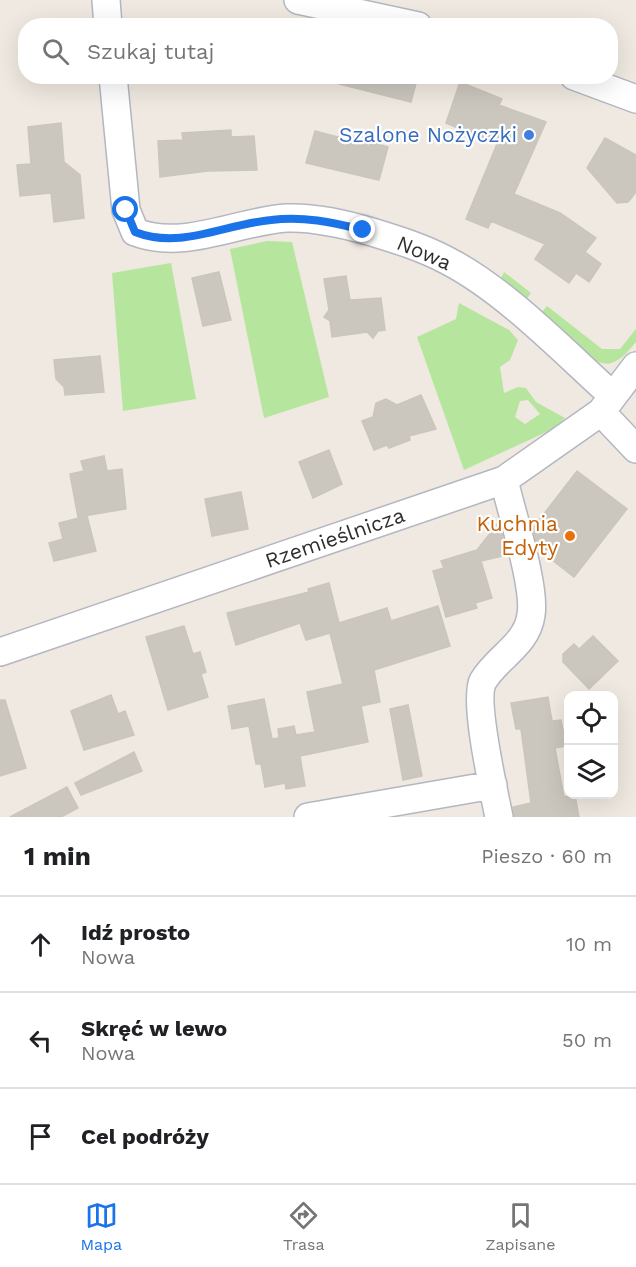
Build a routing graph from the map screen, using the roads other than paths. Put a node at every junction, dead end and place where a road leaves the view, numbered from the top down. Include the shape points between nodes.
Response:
1 (106, 0) edge
2 (298, 0) edge
3 (107, 18) edge
4 (381, 18) edge
5 (114, 84) edge
6 (596, 84) edge
7 (636, 99) edge
8 (636, 366) edge
9 (607, 404) junction
10 (636, 449) edge
11 (504, 480) junction
12 (0, 652) edge
13 (493, 784) junction
14 (308, 817) edge
15 (499, 817) edge

1 - 3 street
2 - 4 street
5 - 9 street, Nowa via 126,210 135,232 163,239 187,237 290,218 332,222 397,240 450,261 499,295
6 - 7 street
8 - 9 street, Rzemieślnicza
9 - 10 street
9 - 11 street, Rzemieślnicza
11 - 12 street, Rzemieślnicza
11 - 13 street via 531,593 532,614 522,638 483,681 480,690
13 - 14 street
13 - 15 street

